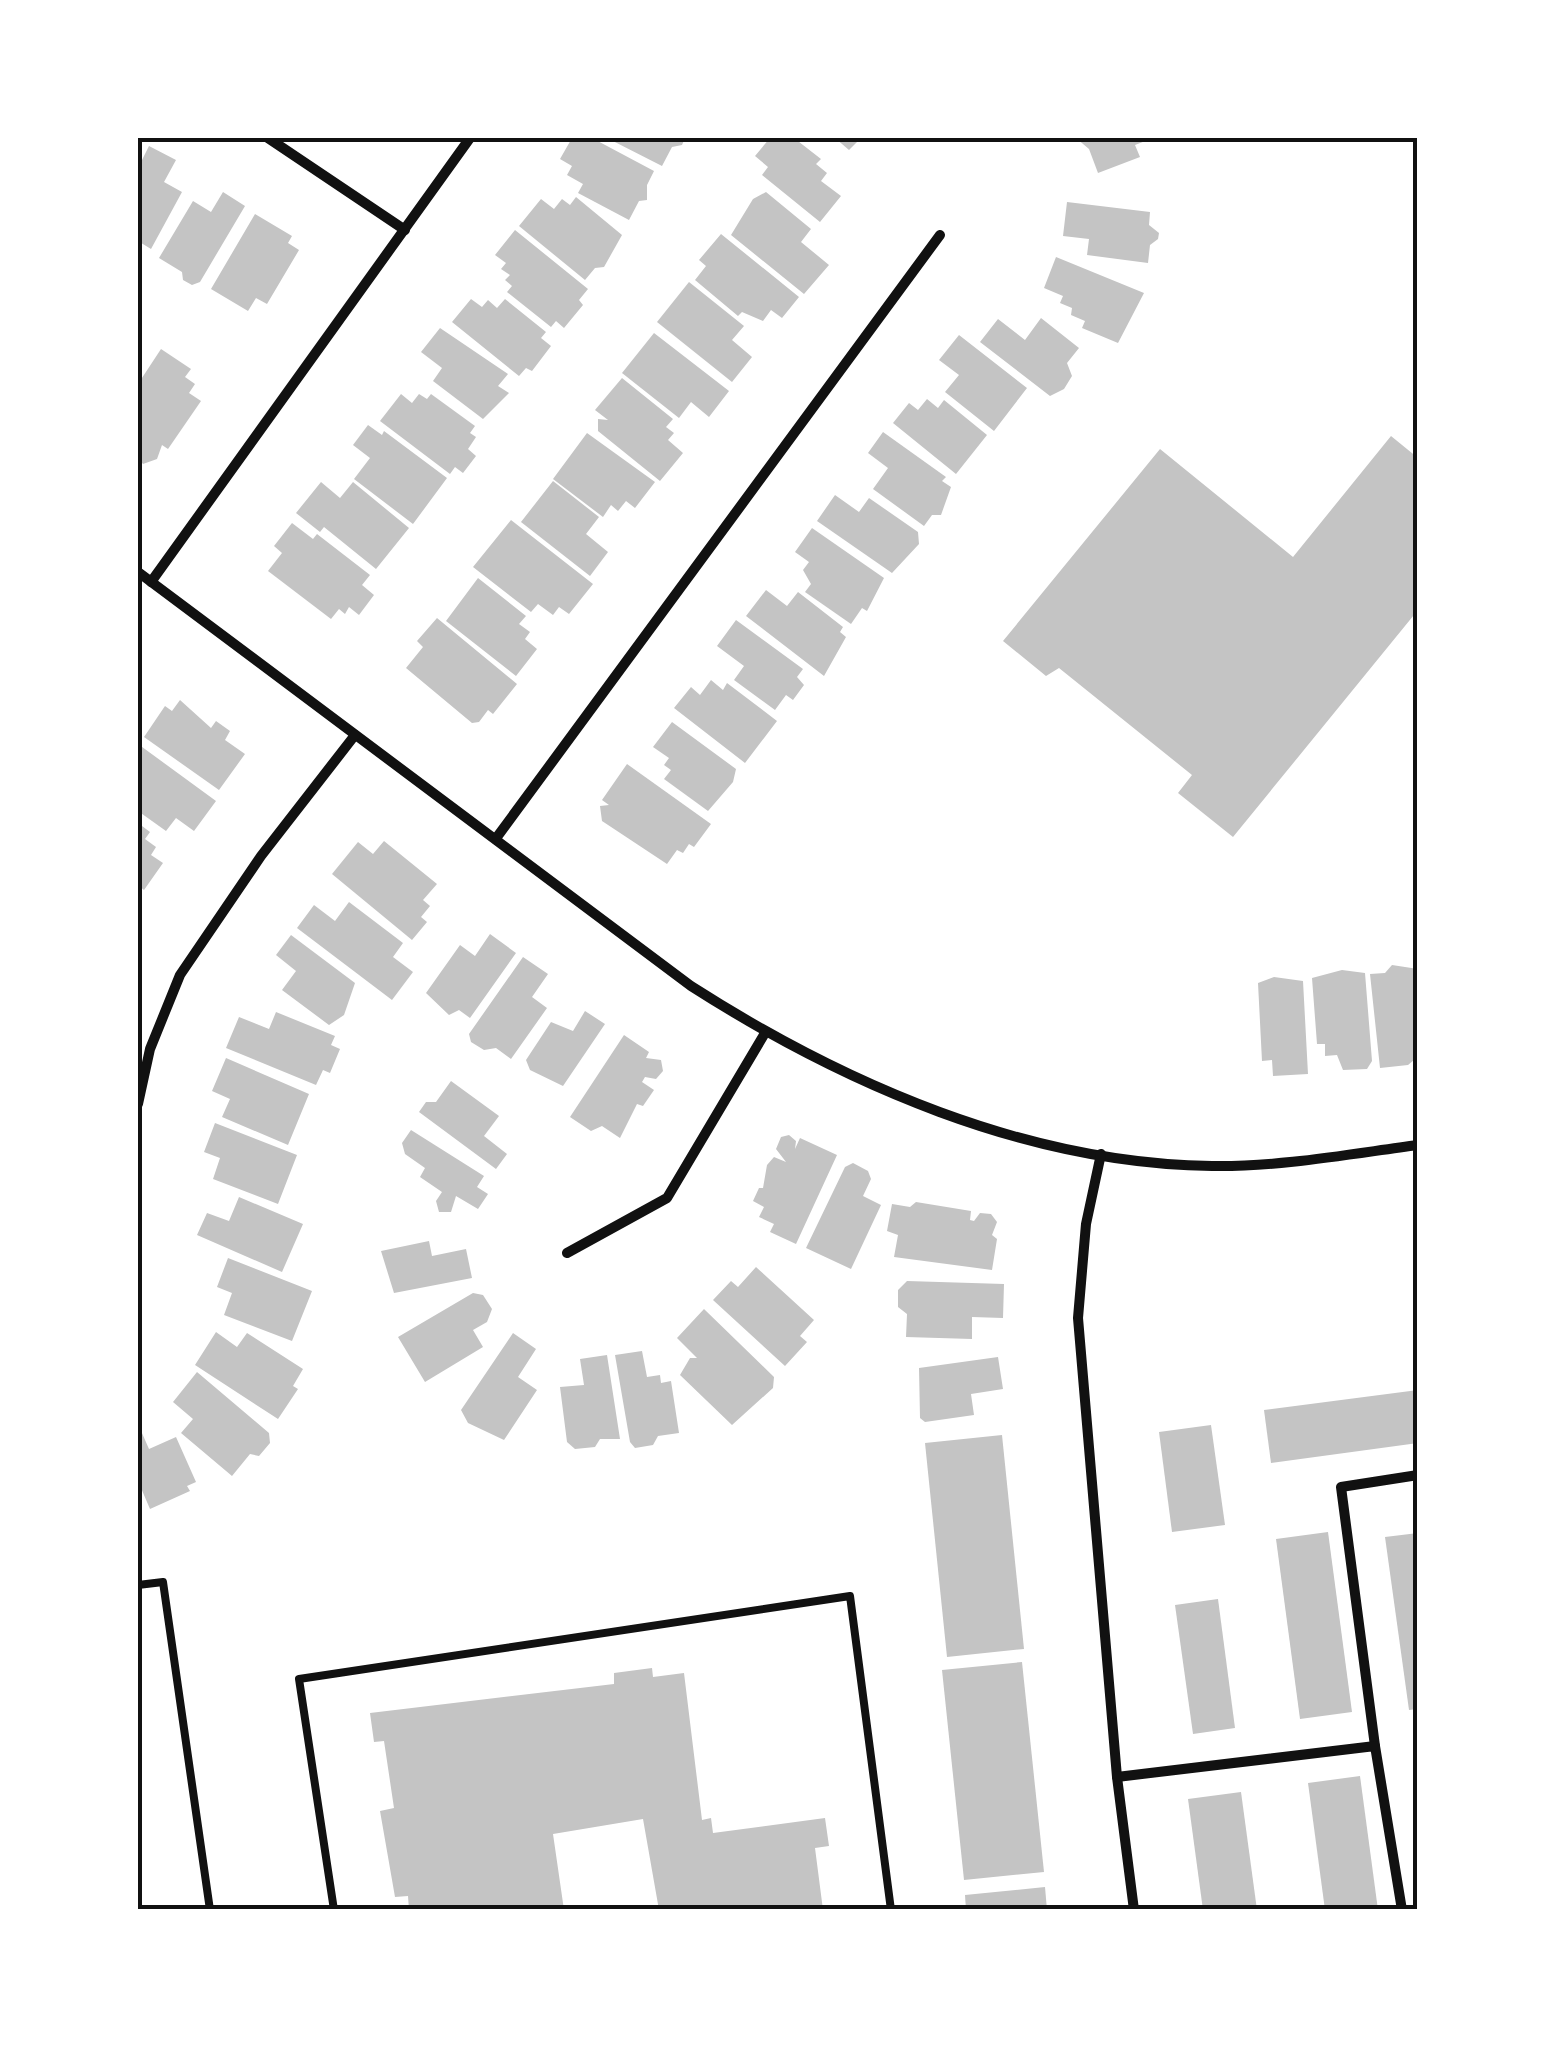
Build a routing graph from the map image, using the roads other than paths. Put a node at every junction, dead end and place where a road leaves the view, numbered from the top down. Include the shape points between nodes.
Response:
1 (268, 138) edge
2 (470, 138) edge
3 (405, 230) junction
4 (940, 235) dead end
5 (138, 572) edge
6 (151, 582) junction
7 (356, 735) junction
8 (497, 837) junction
9 (764, 1034) junction
10 (138, 1104) edge
11 (1418, 1145) edge
12 (1101, 1154) junction
13 (567, 1253) dead end
14 (1418, 1475) edge
15 (138, 1585) edge
16 (1376, 1746) junction
17 (1117, 1777) junction
18 (210, 1910) edge
19 (334, 1910) edge
20 (892, 1910) edge
21 (1134, 1910) edge
22 (1402, 1910) edge

1 - 3 street
2 - 3 street
3 - 6 street
4 - 8 street
5 - 6 street
6 - 7 street
7 - 8 street
7 - 10 street via 261,856 180,975 150,1049
8 - 9 street
9 - 12 street via 887,1090 1023,1140
9 - 13 street via 667,1198
11 - 12 street via 1215,1166
12 - 17 street via 1086,1224 1078,1318
14 - 16 street via 1342,1487
15 - 18 lane via 164,1582
16 - 17 street
16 - 22 street
17 - 21 street
19 - 20 lane via 299,1679 850,1596

